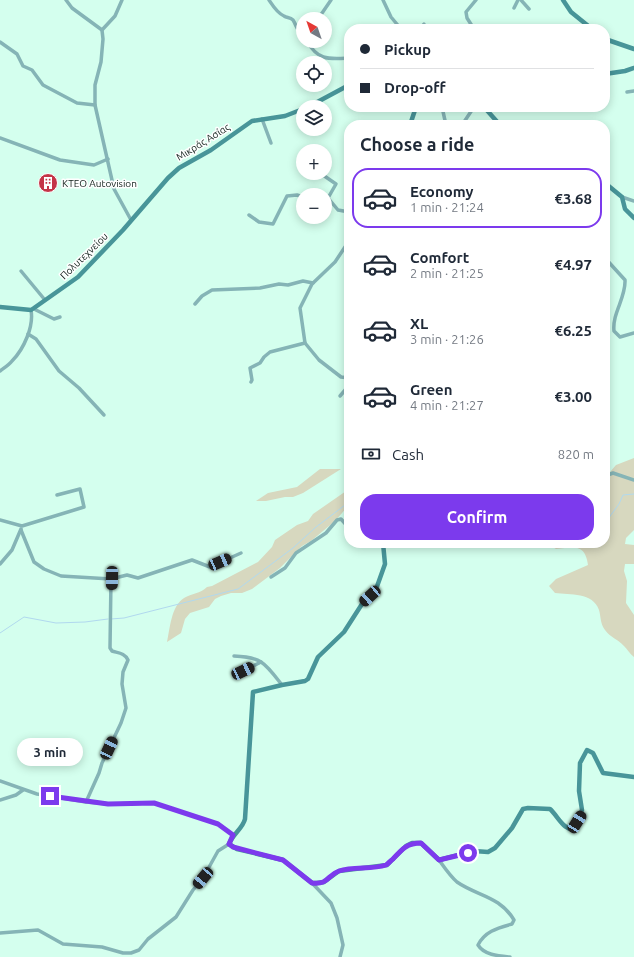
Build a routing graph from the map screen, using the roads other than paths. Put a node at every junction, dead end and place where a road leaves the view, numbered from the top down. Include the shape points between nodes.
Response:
1 (66, 0) edge
2 (122, 0) edge
3 (269, 0) edge
4 (331, 0) edge
5 (383, 0) edge
6 (476, 0) edge
7 (518, 0) edge
8 (521, 0) edge
9 (563, 0) edge
10 (514, 8) dead end
11 (529, 9) dead end
12 (323, 12) edge
13 (397, 24) edge
14 (471, 24) edge
15 (586, 24) edge
16 (296, 26) edge
17 (102, 30) junction
18 (610, 41) edge
19 (0, 42) edge
20 (313, 48) edge
21 (634, 49) edge
22 (344, 58) edge
23 (634, 69) edge
24 (610, 73) edge
25 (344, 89) edge
26 (634, 91) edge
27 (627, 92) dead end
28 (328, 100) edge
29 (95, 105) junction
30 (296, 112) edge
31 (488, 112) edge
32 (262, 119) junction
33 (496, 120) edge
34 (0, 138) edge
35 (271, 143) dead end
36 (108, 159) junction
37 (330, 180) edge
38 (610, 187) edge
39 (332, 191) edge
40 (296, 196) edge
41 (622, 197) junction
42 (634, 201) edge
43 (332, 202) edge
44 (344, 211) edge
45 (249, 215) dead end
46 (634, 218) edge
47 (131, 220) junction
48 (344, 248) edge
49 (610, 264) edge
50 (21, 271) dead end
51 (313, 283) junction
52 (45, 300) junction
53 (194, 304) dead end
54 (0, 307) edge
55 (33, 309) junction
56 (60, 317) dead end
57 (634, 333) edge
58 (28, 334) junction
59 (305, 343) junction
60 (0, 371) edge
61 (344, 377) edge
62 (251, 382) dead end
63 (344, 391) edge
64 (340, 396) dead end
65 (104, 415) dead end
66 (610, 474) edge
67 (634, 480) edge
68 (57, 495) dead end
69 (0, 520) edge
70 (344, 522) edge
71 (22, 526) junction
72 (21, 530) junction
73 (383, 548) edge
74 (241, 553) dead end
75 (0, 564) edge
76 (271, 577) dead end
77 (112, 578) junction
78 (234, 656) dead end
79 (261, 662) junction
80 (243, 671) dead end
81 (282, 685) junction
82 (634, 777) edge
83 (0, 781) edge
84 (23, 790) junction
85 (0, 800) edge
86 (86, 802) junction
87 (233, 835) junction
88 (229, 844) junction
89 (439, 860) junction
90 (312, 883) junction
91 (0, 933) edge
92 (340, 957) edge
93 (510, 957) edge

1 - 17 street via 72,8
2 - 17 street via 115,16
3 - 16 street via 275,9 291,18
4 - 12 street
5 - 13 street
6 - 14 street via 466,12
7 - 10 street
8 - 11 street
9 - 15 street via 571,12
17 - 29 street via 102,55 95,85
18 - 21 street
19 - 29 street via 17,54 23,66 32,70 43,85 77,103
20 - 22 street via 324,58
23 - 24 street
25 - 28 street
26 - 27 street
29 - 36 street
30 - 32 street, Μικράς Ασίας
31 - 33 street
32 - 35 street
32 - 47 street, Μικράς Ασίας via 248,124 211,150 179,168
34 - 36 street via 60,160 94,165
36 - 47 street via 114,189
37 - 39 street via 336,184
38 - 41 street
40 - 45 street via 287,196 273,224 259,222
41 - 42 street
41 - 46 street via 625,209
43 - 44 street via 338,210
47 - 52 street, Πολυτεχνείου via 78,277
48 - 51 street via 335,262
49 - 57 street via 625,280 614,331 620,337
50 - 52 street
51 - 53 street via 303,281 260,288 212,290
51 - 59 street via 300,308
52 - 55 street, Πολυτεχνείου
54 - 55 street
55 - 56 street via 54,319
55 - 58 street
58 - 60 street via 14,360
58 - 65 street via 36,339 59,371
59 - 61 street via 319,360
59 - 62 street via 275,350 265,356 260,363 250,368
63 - 64 street
66 - 67 street
68 - 71 street via 80,489 84,508
69 - 71 street
70 - 76 street via 341,519 338,520 326,533 296,553 285,568
71 - 72 street
72 - 75 street via 12,550
72 - 77 street via 32,560 44,570 61,576
73 - 81 street via 385,564 375,592 362,604 344,632 318,657 308,679
74 - 77 street via 210,567 192,560 138,578 127,575
77 - 86 street via 110,648 128,660 122,684 126,708
78 - 79 street via 253,657
79 - 80 street
79 - 81 street
81 - 87 street via 256,690 252,694 245,819
82 - 89 street via 602,773 593,753 588,750 580,762 579,791 582,810 576,829 570,830 566,827 550,809 523,809 512,828 495,848 488,852 474,852
83 - 84 street
84 - 85 street
84 - 86 street
86 - 87 street via 124,805 154,803 218,824
87 - 88 street
88 - 90 street via 237,849 283,860
88 - 91 street via 218,851 176,917 148,939 139,950 123,953 102,947 63,944 38,930
89 - 90 street via 421,843 412,843 387,865 339,871 324,882
89 - 93 street via 456,881 494,900 511,915 514,920 512,924 495,929 478,945 486,952
90 - 92 street via 331,903 337,918 343,945

